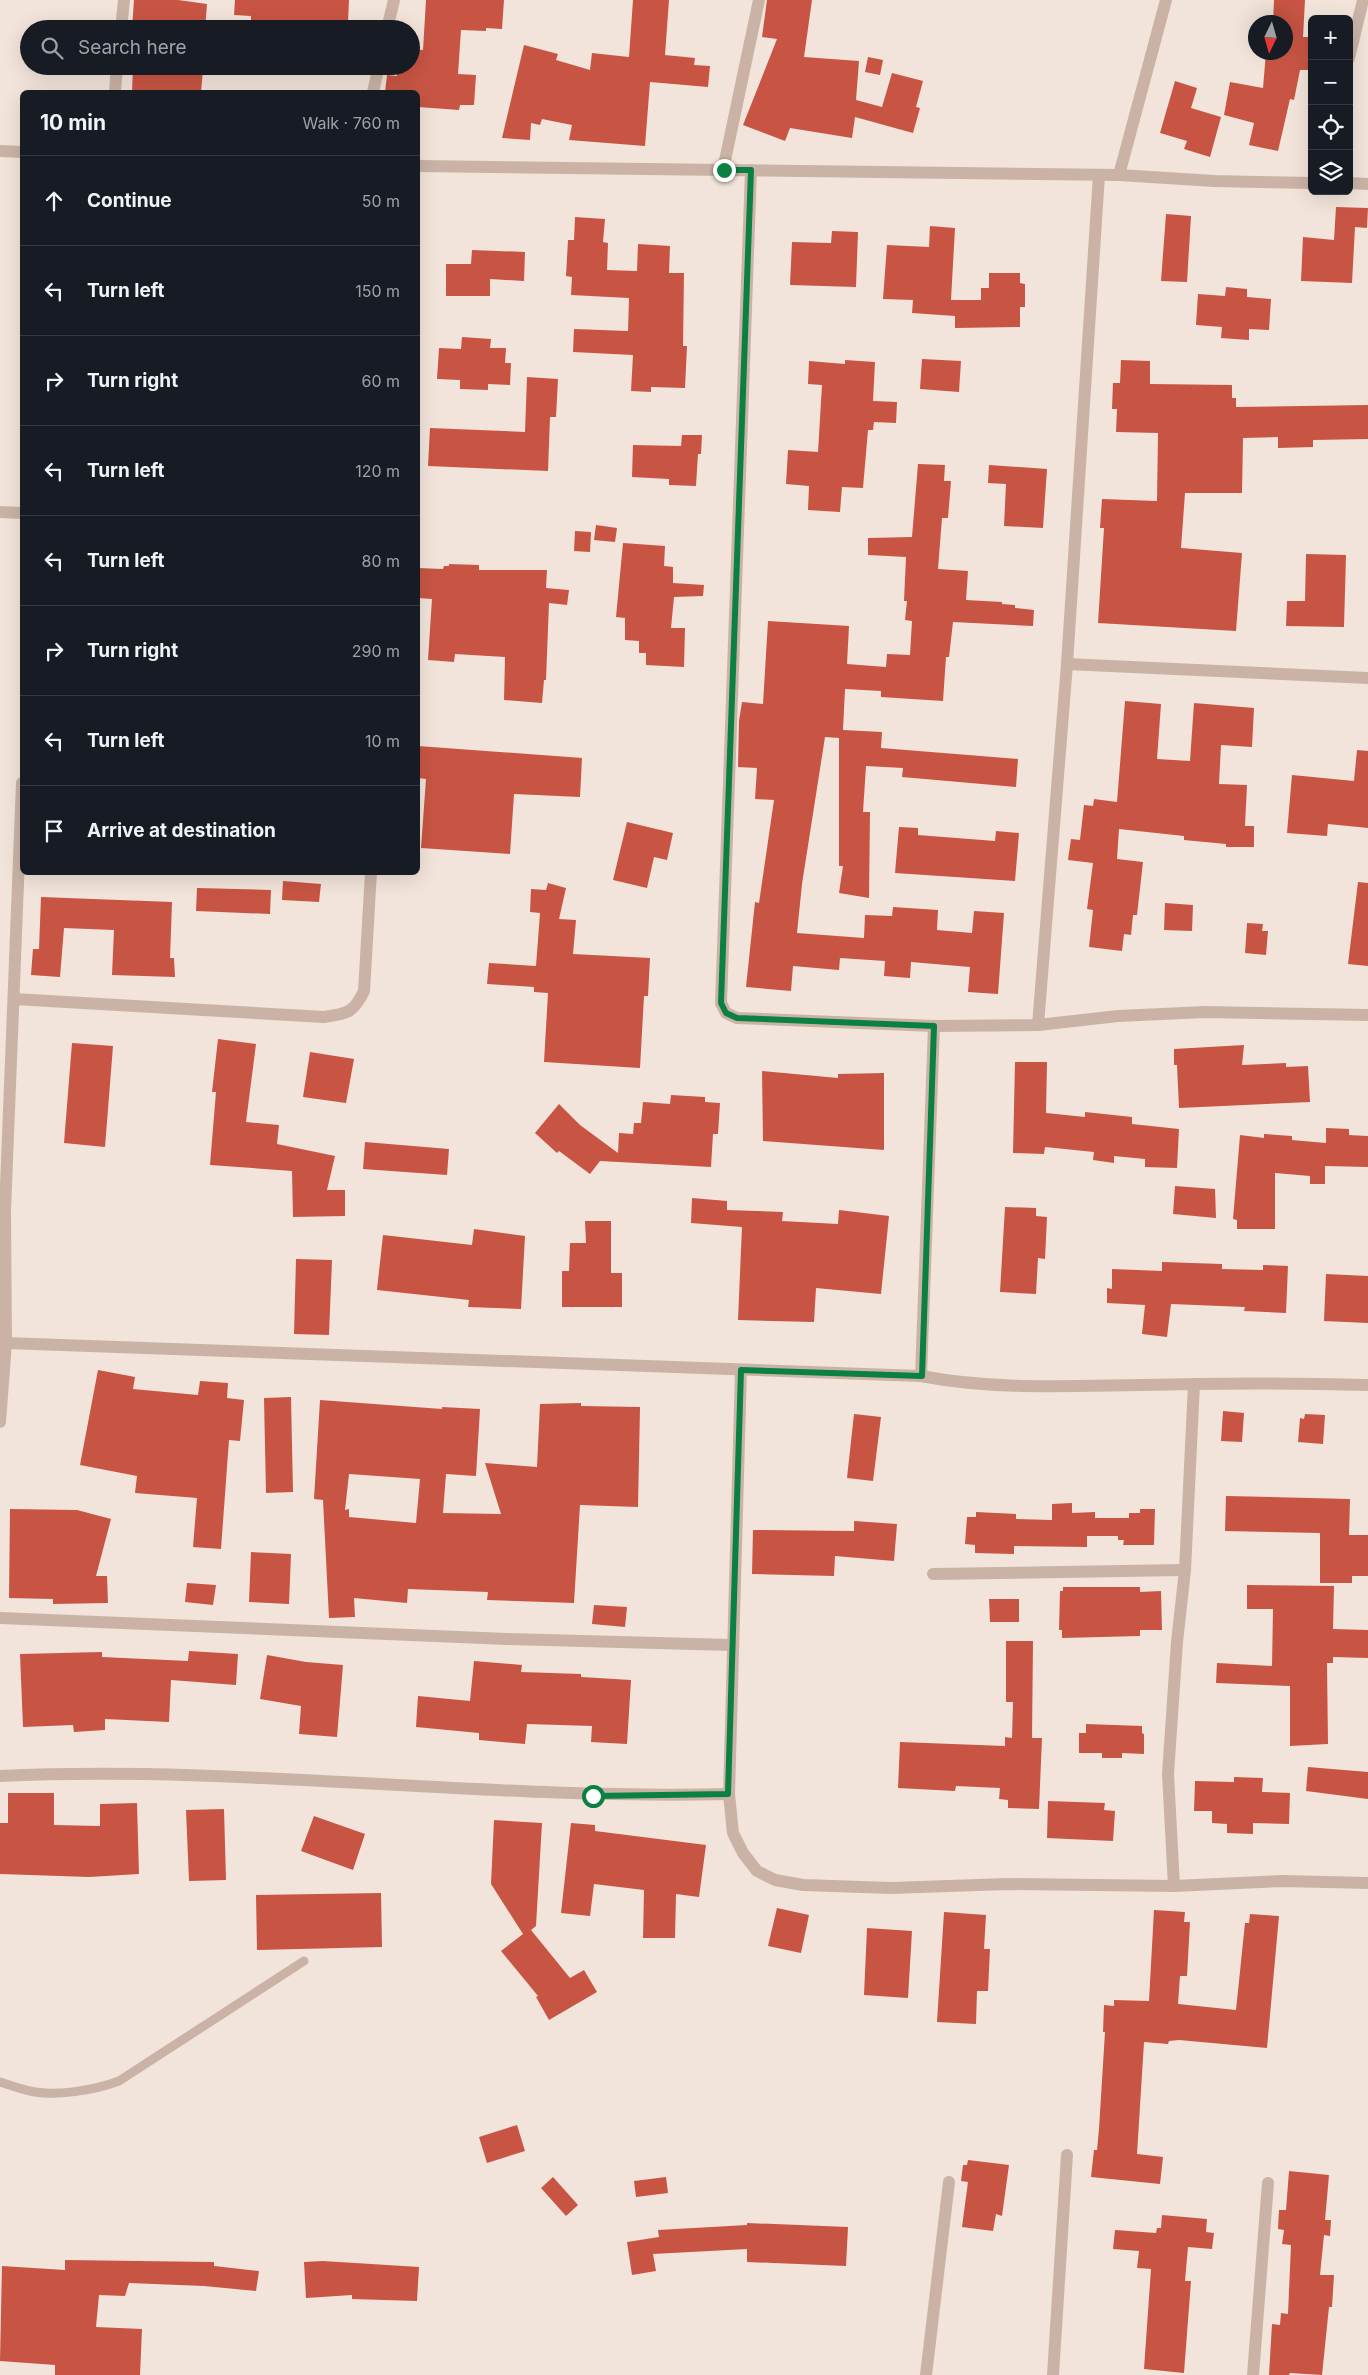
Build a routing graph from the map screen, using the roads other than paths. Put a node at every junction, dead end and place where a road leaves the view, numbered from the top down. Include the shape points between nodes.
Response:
1 (124, 0) edge
2 (394, 0) edge
3 (759, 0) edge
4 (1166, 0) edge
5 (1363, 0) edge
6 (122, 20) edge
7 (389, 20) edge
8 (1353, 41) edge
9 (116, 75) edge
10 (377, 75) edge
11 (115, 90) edge
12 (373, 90) edge
13 (0, 151) edge
14 (20, 152) edge
15 (420, 166) edge
16 (724, 170) junction
17 (751, 170) junction
18 (1099, 175) junction
19 (1119, 175) junction
20 (1308, 183) edge
21 (1353, 183) edge
22 (1368, 184) edge
23 (0, 512) edge
24 (20, 513) edge
25 (1067, 664) junction
26 (1368, 678) edge
27 (20, 837) edge
28 (371, 875) edge
29 (14, 1000) junction
30 (1368, 1015) edge
31 (1038, 1025) junction
32 (934, 1026) junction
33 (3, 1211) edge
34 (6, 1343) junction
35 (741, 1370) junction
36 (922, 1376) junction
37 (1194, 1384) junction
38 (1368, 1385) edge
39 (0, 1422) edge
40 (1185, 1570) junction
41 (933, 1574) dead end
42 (0, 1618) edge
43 (732, 1645) junction
44 (0, 1776) edge
45 (728, 1794) junction
46 (1368, 1883) edge
47 (1174, 1886) junction
48 (304, 1961) dead end
49 (0, 2082) edge
50 (1067, 2155) dead end
51 (949, 2182) dead end
52 (1268, 2183) dead end
53 (926, 2375) edge
54 (1053, 2375) edge
55 (1253, 2375) edge

1 - 6 street
2 - 7 street
3 - 16 street
4 - 19 street
5 - 8 street
9 - 11 street
10 - 12 street
13 - 14 street
15 - 16 street
16 - 17 street
17 - 18 street
17 - 32 street via 721,1003 726,1013 737,1018
18 - 19 street
18 - 25 street
19 - 20 street
21 - 22 street
23 - 24 street
25 - 26 street
25 - 31 street
27 - 29 street
28 - 29 street via 364,991 356,1007 342,1015 324,1017
29 - 33 street
30 - 31 street via 1205,1012 1118,1016
31 - 32 street
32 - 36 street
33 - 34 street
34 - 35 street
34 - 39 street
35 - 36 street
35 - 43 street
36 - 37 street via 1007,1387
37 - 38 street
37 - 40 street
40 - 41 street
40 - 47 street via 1168,1774
42 - 43 street
43 - 45 street
44 - 45 street via 78,1772 195,1774 554,1794
45 - 47 street via 733,1833 743,1853 757,1871 775,1880 803,1885 891,1888 1007,1884
46 - 47 street via 1283,1881
48 - 49 lane via 119,2081 99,2088 41,2092
50 - 54 street
51 - 53 street
52 - 55 street

